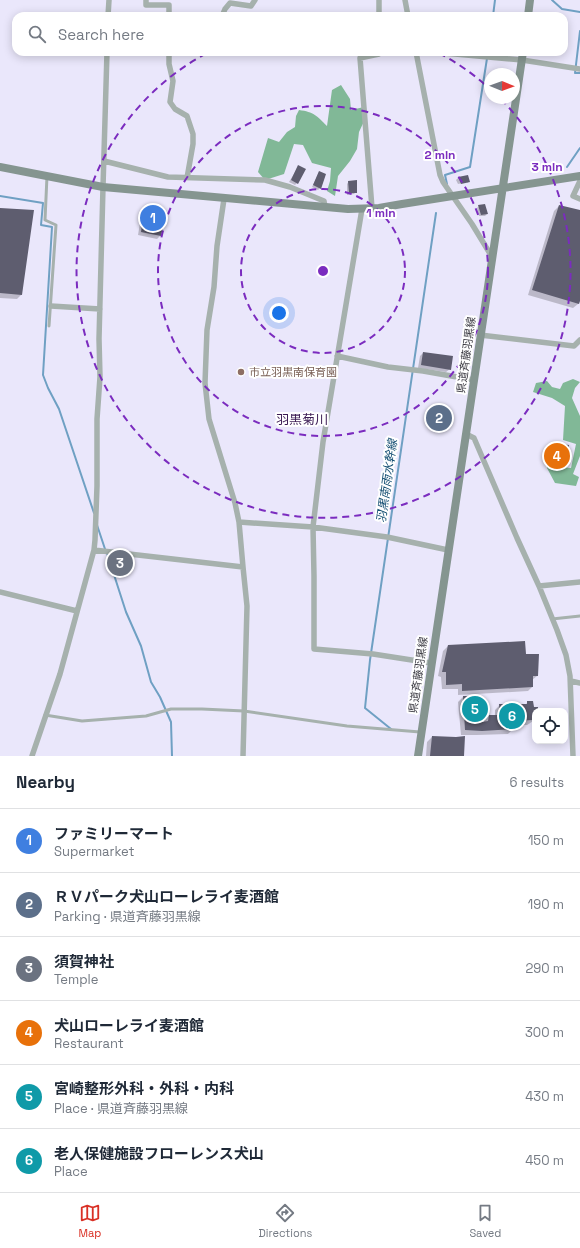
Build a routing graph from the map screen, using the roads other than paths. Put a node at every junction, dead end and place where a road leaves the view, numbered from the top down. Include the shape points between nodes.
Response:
1 (109, 0) edge
2 (146, 0) edge
3 (255, 0) edge
4 (379, 0) edge
5 (405, 0) edge
6 (530, 0) edge
7 (108, 12) edge
8 (169, 12) edge
9 (224, 12) edge
10 (379, 12) edge
11 (407, 12) edge
12 (528, 12) edge
13 (108, 56) edge
14 (169, 56) edge
15 (370, 56) edge
16 (417, 56) edge
17 (487, 56) edge
18 (522, 56) edge
19 (580, 69) edge
20 (104, 160) junction
21 (0, 167) edge
22 (48, 176) junction
23 (580, 176) edge
24 (187, 178) junction
25 (580, 181) edge
26 (102, 187) junction
27 (502, 189) junction
28 (452, 196) junction
29 (224, 199) junction
30 (580, 199) edge
31 (325, 207) junction
32 (372, 208) junction
33 (362, 209) junction
34 (492, 257) junction
35 (51, 306) junction
36 (100, 309) junction
37 (49, 326) dead end
38 (480, 335) junction
39 (580, 340) edge
40 (337, 356) junction
41 (474, 380) junction
42 (466, 434) junction
43 (239, 522) junction
44 (313, 526) junction
45 (94, 550) junction
46 (448, 550) junction
47 (243, 567) junction
48 (580, 582) edge
49 (539, 586) junction
50 (0, 592) edge
51 (76, 611) junction
52 (580, 616) edge
53 (552, 619) junction
54 (431, 663) junction
55 (571, 681) junction
56 (580, 683) edge
57 (244, 711) junction
58 (46, 715) junction
59 (421, 732) junction
60 (32, 756) edge
61 (243, 756) edge
62 (418, 756) edge
63 (573, 756) edge

1 - 7 street
2 - 8 street via 146,5 169,5
3 - 9 street via 251,6 230,4
4 - 10 street
5 - 11 street
6 - 12 main road
13 - 20 street
14 - 24 street via 173,81 170,102 176,110 187,116 193,134
15 - 32 street via 360,58
16 - 28 street via 440,175
17 - 18 street
18 - 19 street
18 - 27 main road, 県道斉藤羽黒線
20 - 24 street via 168,177
20 - 26 street
21 - 22 main road
22 - 26 main road
22 - 35 lane via 44,220 56,225
23 - 27 main road
24 - 31 street via 265,180 324,201
25 - 30 street via 572,196
26 - 29 main road
26 - 36 street
27 - 28 main road
27 - 34 main road, 県道斉藤羽黒線
28 - 32 main road
28 - 34 street
29 - 31 main road
29 - 43 street via 207,330 205,384 209,419
31 - 33 main road
32 - 33 main road
33 - 40 street
34 - 38 main road, 県道斉藤羽黒線
35 - 36 street
35 - 37 lane
36 - 45 street
38 - 39 street via 574,346
38 - 41 main road, 県道斉藤羽黒線
40 - 41 street via 388,367
40 - 44 street
41 - 42 main road, 県道斉藤羽黒線
42 - 46 main road, 県道斉藤羽黒線
42 - 49 street via 474,438
43 - 44 street
43 - 47 street
44 - 46 street
44 - 54 street via 314,650 371,654
45 - 47 street
45 - 51 street
46 - 54 main road, 県道斉藤羽黒線
47 - 57 street via 247,606
48 - 49 street
49 - 53 street
50 - 51 street
51 - 58 street via 60,674
52 - 53 lane
53 - 55 street via 566,655
54 - 59 main road, 県道斉藤羽黒線
55 - 56 street
55 - 63 street
57 - 58 lane via 168,709 146,716 82,721
57 - 59 lane via 347,726
57 - 61 street
58 - 60 street
59 - 62 main road, 県道斉藤羽黒線

